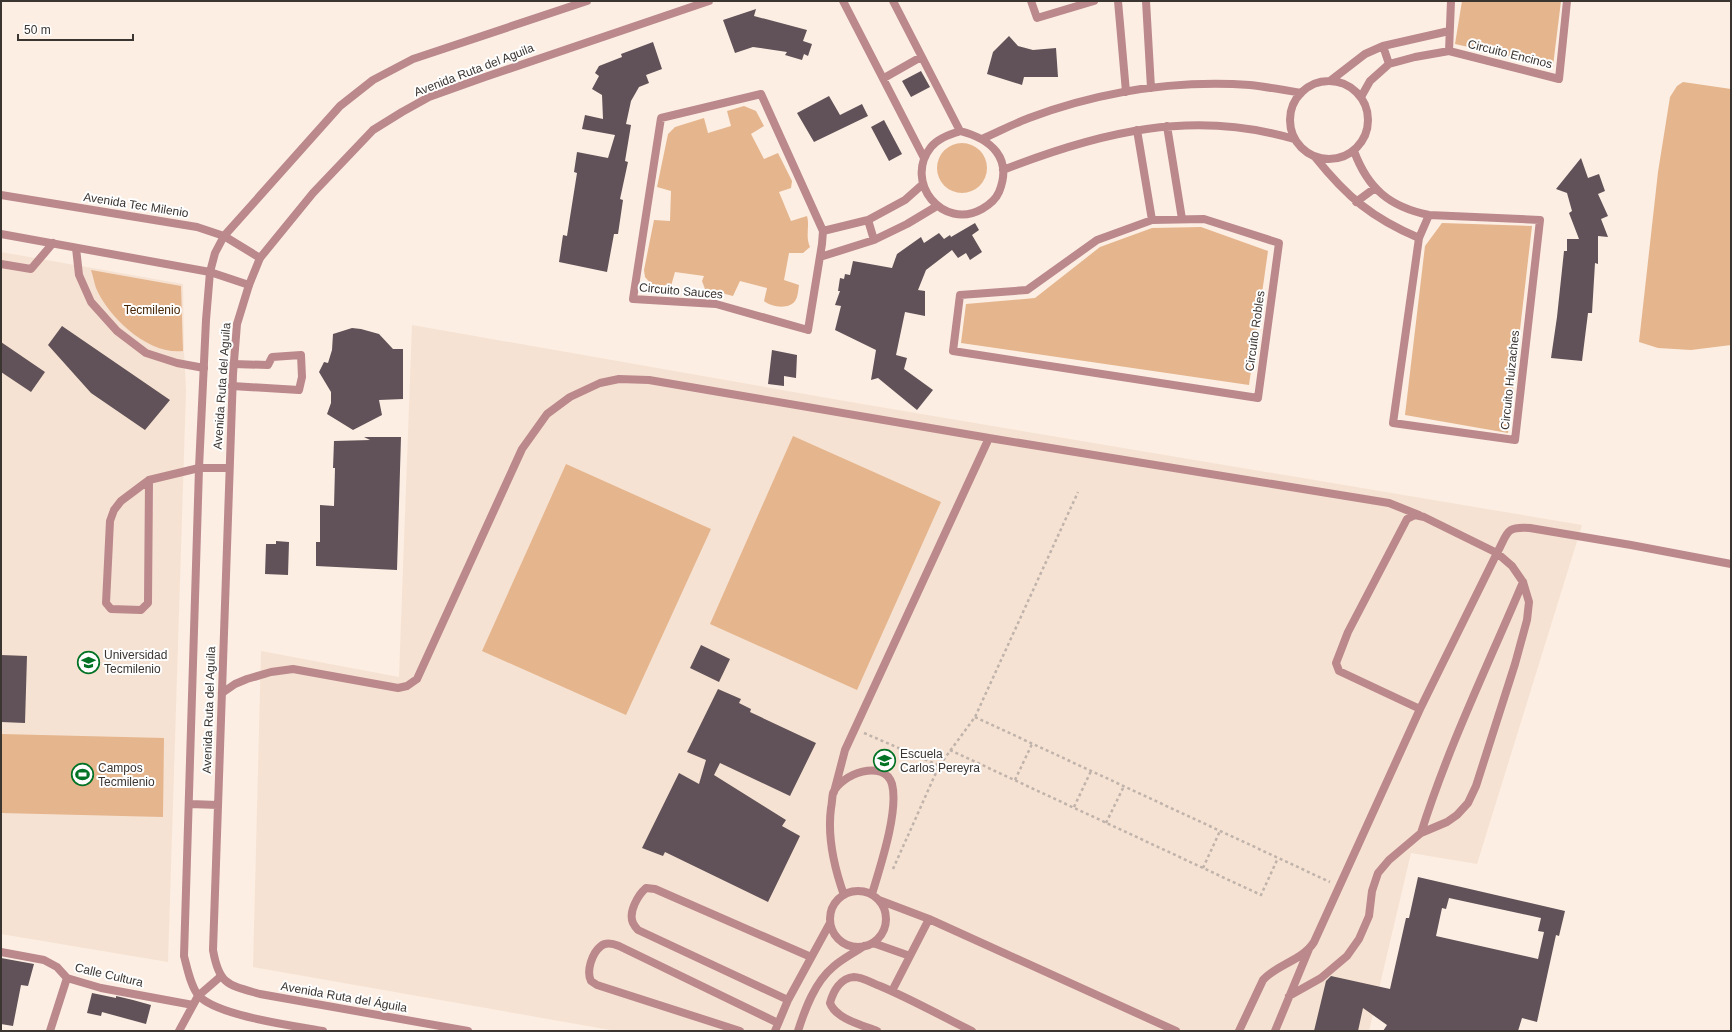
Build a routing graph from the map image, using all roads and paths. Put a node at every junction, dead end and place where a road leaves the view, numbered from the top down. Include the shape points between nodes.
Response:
1 (587, 1) edge
2 (709, 1) edge
3 (843, 1) edge
4 (893, 1) edge
5 (1031, 1) edge
6 (1094, 1) edge
7 (1118, 1) edge
8 (1146, 1) edge
9 (1451, 1) edge
10 (1567, 1) edge
11 (1449, 31) junction
12 (1383, 46) junction
13 (1449, 51) junction
14 (921, 57) junction
15 (1389, 64) junction
16 (884, 78) junction
17 (1330, 81) junction
18 (1151, 88) junction
19 (1126, 92) junction
20 (1301, 93) junction
21 (1361, 96) junction
22 (1168, 126) junction
23 (1137, 130) junction
24 (960, 131) junction
25 (982, 139) junction
26 (1294, 139) junction
27 (1354, 151) junction
28 (1315, 157) junction
29 (924, 158) junction
30 (1003, 170) junction
31 (922, 184) junction
32 (1375, 188) junction
33 (1, 195) edge
34 (1356, 202) junction
35 (937, 206) junction
36 (1429, 215) junction
37 (1182, 219) junction
38 (868, 220) junction
39 (1152, 220) junction
40 (823, 231) junction
41 (1, 234) edge
42 (224, 236) junction
43 (1419, 238) junction
44 (874, 240) junction
45 (53, 243) junction
46 (76, 248) junction
47 (820, 257) junction
48 (260, 258) junction
49 (1, 264) edge
50 (210, 272) junction
51 (249, 285) junction
52 (234, 364) junction
53 (204, 368) junction
54 (232, 386) junction
55 (989, 438) junction
56 (199, 468) junction
57 (229, 468) junction
58 (149, 480) junction
59 (1078, 492) dead end
60 (1420, 515) junction
61 (1497, 553) junction
62 (1731, 564) edge
63 (1523, 582) junction
64 (222, 693) junction
65 (1420, 709) junction
66 (975, 717) junction
67 (854, 729) junction
68 (1032, 744) junction
69 (950, 750) junction
70 (939, 766) junction
71 (1091, 771) junction
72 (1015, 780) junction
73 (1124, 786) junction
74 (834, 792) junction
75 (190, 804) junction
76 (218, 805) junction
77 (1074, 807) junction
78 (1106, 823) junction
79 (1220, 831) junction
80 (1421, 833) junction
81 (1278, 858) junction
82 (1203, 868) junction
83 (892, 872) dead end
84 (1339, 886) junction
85 (872, 894) junction
86 (844, 895) junction
87 (879, 900) junction
88 (929, 919) junction
89 (830, 923) junction
90 (873, 943) junction
91 (864, 946) junction
92 (1310, 949) junction
93 (1, 952) edge
94 (910, 956) junction
95 (811, 957) junction
96 (220, 977) junction
97 (67, 978) junction
98 (892, 991) junction
99 (198, 996) junction
100 (1289, 996) junction
101 (788, 1000) junction
102 (193, 1004) junction
103 (777, 1027) edge
104 (50, 1031) edge
105 (179, 1031) edge
106 (323, 1031) edge
107 (468, 1031) edge
108 (740, 1031) edge
109 (798, 1031) edge
110 (877, 1031) edge
111 (972, 1031) edge
112 (1176, 1031) edge
113 (1239, 1031) edge
114 (1275, 1031) edge

1 - 42 street, Avenida Ruta del Aguila via 413,59 373,80 340,106
2 - 48 street, Avenida Ruta del Aguila via 429,97 402,112 373,130 313,193
3 - 16 street
4 - 14 street
5 - 6 street via 1037,18
7 - 19 street
8 - 18 street
9 - 11 street, Circuito Encinos
10 - 13 street, Circuito Encinos via 1559,79
11 - 12 street
11 - 13 street, Circuito Encinos
12 - 15 street
12 - 17 street via 1365,54
13 - 15 street, Circuito Encinos
14 - 16 street
14 - 24 street
15 - 21 street, Circuito Encinos via 1370,81
16 - 29 street
17 - 20 street via 1309,86
17 - 21 street via 1347,86
18 - 19 street
18 - 20 street via 1200,84 1250,86
19 - 25 street via 1028,118
20 - 26 street via 1293,103 1290,115
21 - 27 street via 1369,119 1362,142
22 - 23 street
22 - 26 street via 1205,125 1251,129
22 - 37 street
23 - 30 street via 1091,139
23 - 39 street
24 - 25 street
24 - 29 street via 942,138 932,146
25 - 30 street via 992,145 1000,157
26 - 28 street via 1303,150
27 - 28 street via 1342,158 1328,160
27 - 32 street, Circuito Huizaches via 1366,177
28 - 34 street via 1334,181
29 - 31 street via 921,170
30 - 35 street via 997,196 988,206 963,215
31 - 35 street
31 - 38 street via 905,200
32 - 34 street
32 - 36 street, Circuito Huizaches via 1400,206
33 - 42 street, Avenida Tec Milenio via 197,227
34 - 43 street via 1381,219
35 - 44 street
36 - 43 street, Circuito Huizaches
36 - 43 street, Circuito Huizaches via 1540,220 1515,440 1393,422
37 - 39 street, Circuito Robles
37 - 39 street, Circuito Robles via 1204,219 1279,243 1258,398 953,351 960,295 1028,290 1096,240
38 - 40 street
38 - 44 street
40 - 47 street, Circuito Sauces
40 - 47 street, Circuito Sauces via 761,94 661,118 632,299 716,304 808,330
41 - 45 street
42 - 48 street, Avenida Tec Milenio
42 - 50 street, Avenida Ruta del Aguila via 215,253
44 - 47 street
45 - 46 street
45 - 49 street via 32,269
46 - 50 street
46 - 53 street via 79,275 91,302 116,331 146,353
48 - 51 street, Avenida Ruta del Aguila
50 - 51 street
50 - 53 street, Avenida Ruta del Aguila
51 - 52 street, Avenida Ruta del Aguila via 237,324
52 - 54 street, Avenida Ruta del Aguila
52 - 54 street via 268,365 272,357 301,355 302,377 299,390
53 - 56 street, Avenida Ruta del Aguila
54 - 57 street, Avenida Ruta del Aguila
55 - 60 street via 1389,503
55 - 64 street via 649,380 619,379 600,383 570,397 547,414 522,449 417,679 407,686 398,688 293,669 247,679
55 - 67 street
56 - 57 street
56 - 58 street
56 - 75 street, Avenida Ruta del Aguila
57 - 64 street, Avenida Ruta del Aguila
58 - 58 street via 148,603 141,610 111,609 106,603 110,521 121,501
59 - 66 path
60 - 61 street
60 - 65 street via 1407,519 1348,632 1336,663 1339,670
61 - 62 street via 1510,530 1517,527
61 - 63 street via 1512,566
61 - 65 street
63 - 80 street via 1455,740
63 - 80 street via 1529,602 1527,620 1476,786 1468,803 1448,822
64 - 76 street, Avenida Ruta del Aguila
65 - 84 street
66 - 68 path
66 - 69 path
67 - 70 path
67 - 74 street via 845,750
68 - 71 path
68 - 72 path
69 - 70 path
69 - 72 path
70 - 83 path
71 - 73 path
71 - 77 path
72 - 77 path
73 - 78 path
73 - 79 path
74 - 85 street via 861,771 872,770 890,779 893,806 890,826
74 - 86 street via 830,816 830,846 834,869
75 - 76 street
75 - 99 street, Avenida Ruta del Aguila via 184,956
76 - 96 street, Avenida Ruta del Aguila via 213,950
77 - 78 path
78 - 82 path
79 - 81 path
79 - 82 path
80 - 100 street via 1389,860 1378,873 1372,891 1369,916 1351,952 1321,978
81 - 82 path via 1261,895
81 - 84 path
84 - 92 street
85 - 86 street via 853,891
85 - 87 street
86 - 89 street via 833,907
87 - 88 street
87 - 90 street via 884,908 885,928
88 - 94 street
88 - 112 street
89 - 91 street via 833,932 846,944
89 - 95 street
90 - 91 street
90 - 94 street
91 - 109 street via 833,966 824,976 808,1005
92 - 100 street
92 - 113 street via 1269,973 1263,980
93 - 97 street, Calle Cultura via 44,960 57,967
94 - 98 street
95 - 101 street
95 - 101 street via 655,889 646,888 635,904 632,922 638,930
96 - 99 street
96 - 107 street, Avenida Ruta del Águila via 234,986 260,994
97 - 102 street, Calle Cultura via 101,988
97 - 104 street
98 - 110 street via 853,977 838,985 832,995 832,1009 839,1015
98 - 111 street
99 - 102 street
99 - 106 street via 221,1009 262,1020
100 - 114 street
101 - 103 street
102 - 105 street
103 - 108 street via 620,946 605,944 596,952 589,972 591,981 597,985

